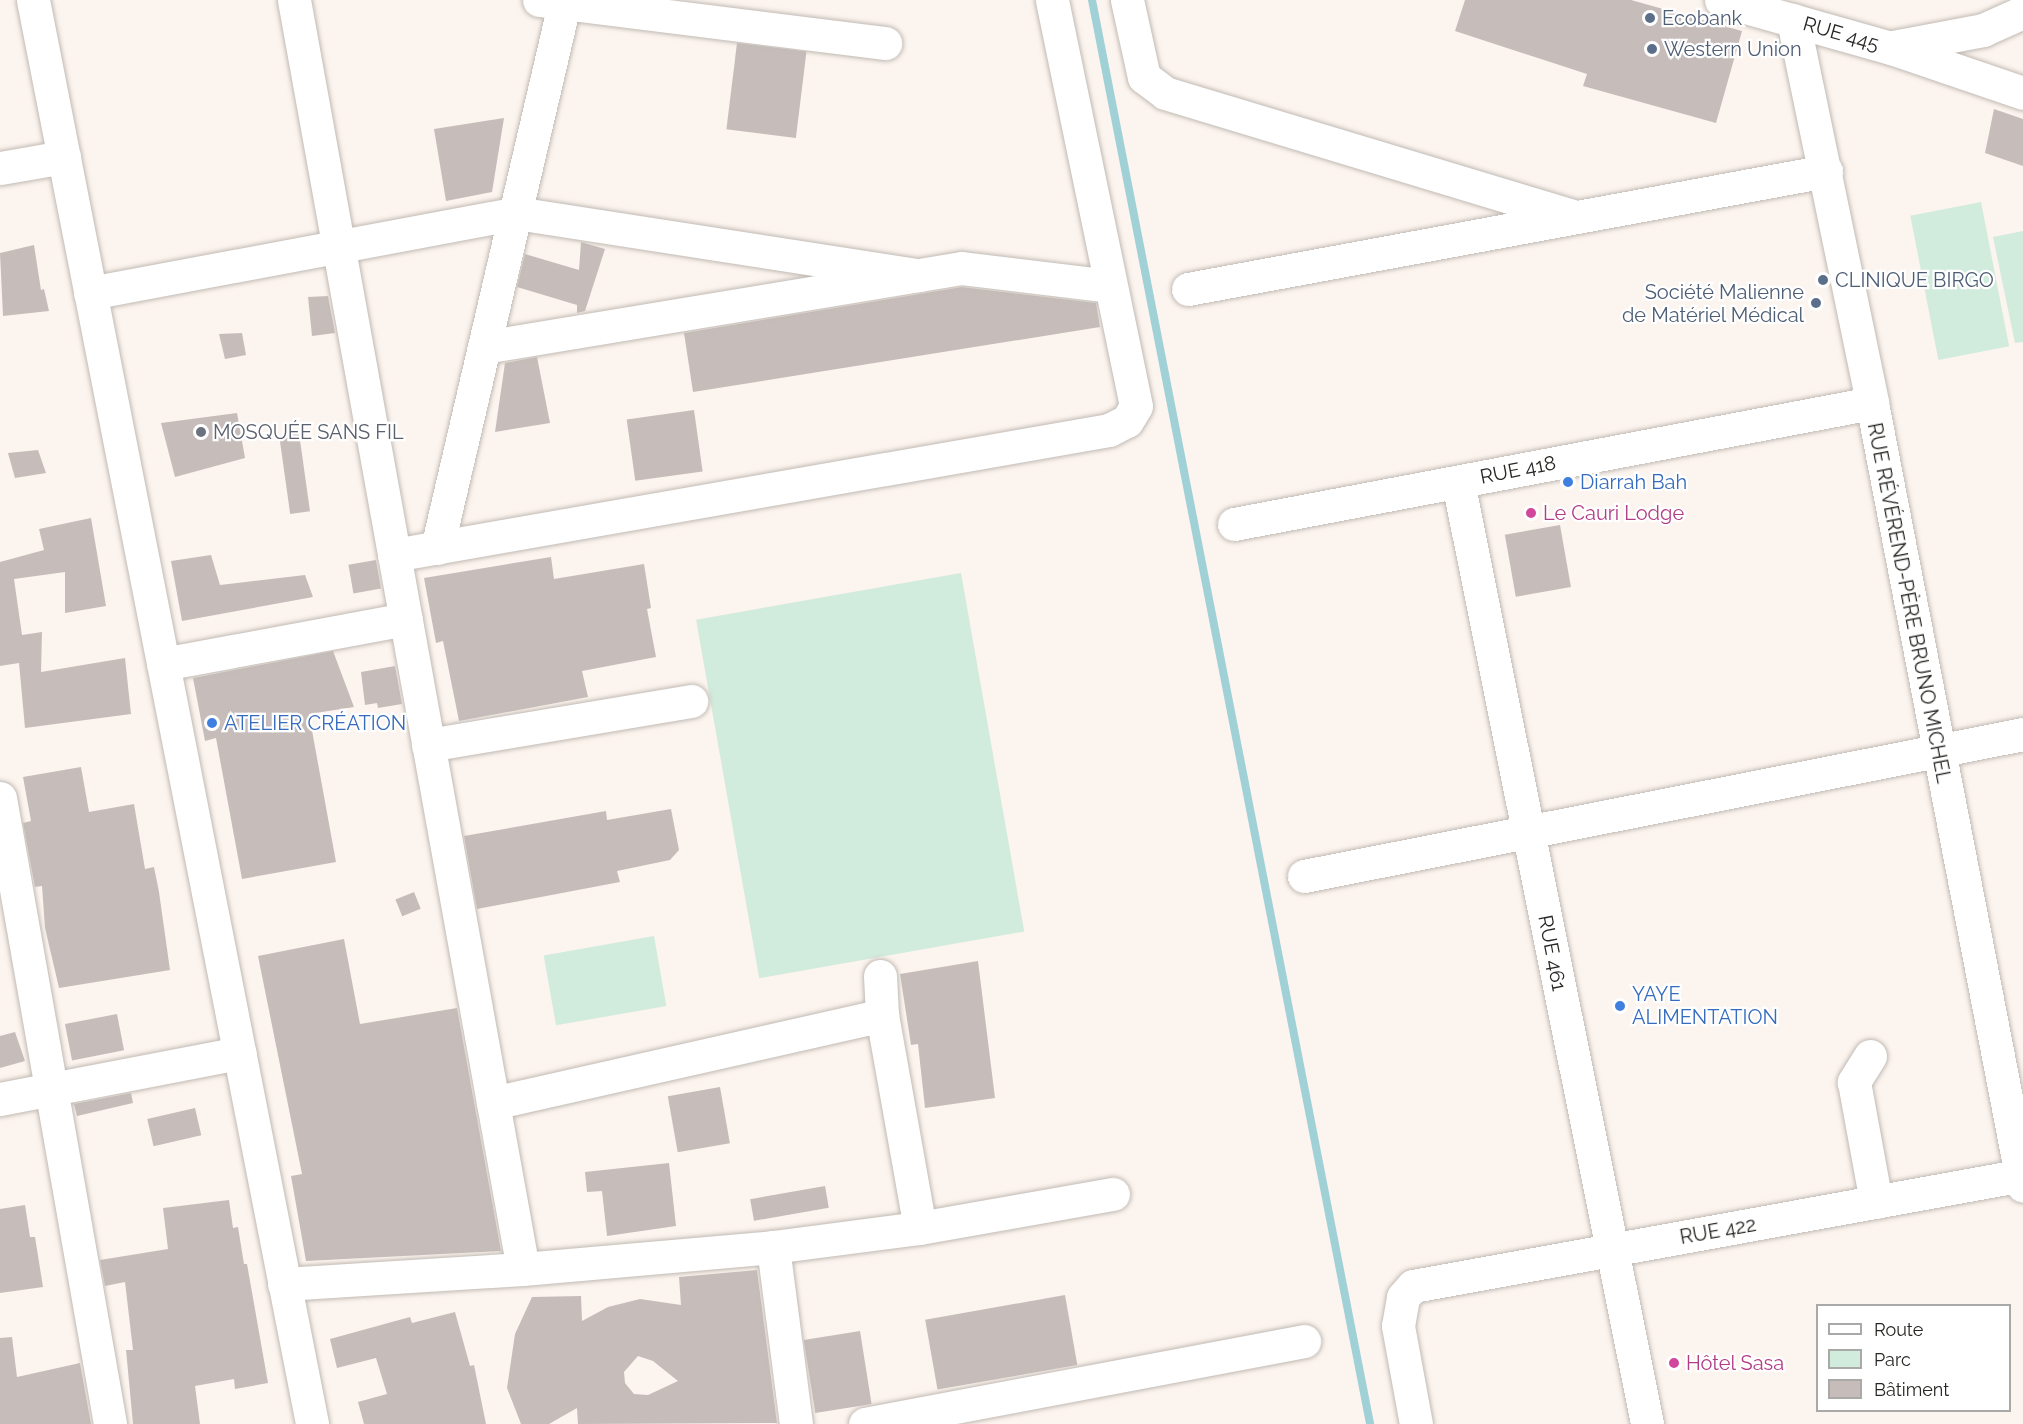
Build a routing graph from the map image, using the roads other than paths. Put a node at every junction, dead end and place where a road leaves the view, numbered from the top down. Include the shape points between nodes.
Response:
1 (33, 0) edge
2 (294, 0) edge
3 (1052, 0) edge
4 (1127, 0) edge
5 (1721, 0) edge
6 (556, 1) edge
7 (2023, 12) edge
8 (1793, 20) junction
9 (885, 43) dead end
10 (1891, 48) junction
11 (2023, 93) edge
12 (64, 157) junction
13 (0, 168) edge
14 (1826, 171) junction
15 (516, 213) junction
16 (1577, 217) junction
17 (339, 246) junction
18 (918, 275) junction
19 (1110, 286) junction
20 (1188, 289) dead end
21 (90, 293) junction
22 (484, 347) junction
23 (1872, 403) junction
24 (1458, 482) junction
25 (1234, 524) dead end
26 (437, 548) junction
27 (394, 555) junction
28 (405, 619) junction
29 (163, 664) junction
30 (691, 701) dead end
31 (2023, 734) edge
32 (428, 745) junction
33 (1936, 751) junction
34 (0, 798) edge
35 (1528, 831) junction
36 (1304, 876) dead end
37 (880, 976) dead end
38 (882, 1015) junction
39 (240, 1053) junction
40 (1870, 1056) dead end
41 (51, 1089) junction
42 (0, 1099) edge
43 (493, 1103) junction
44 (2022, 1179) edge
45 (1113, 1194) dead end
46 (1876, 1202) junction
47 (920, 1228) junction
48 (773, 1248) junction
49 (1612, 1251) junction
50 (523, 1269) junction
51 (285, 1284) junction
52 (1304, 1341) dead end
53 (962, 1415) edge
54 (110, 1424) edge
55 (312, 1424) edge
56 (796, 1424) edge
57 (866, 1424) edge
58 (1416, 1424) edge
59 (1647, 1424) edge

1 - 12 street
2 - 17 street
3 - 19 street
4 - 16 street via 1144,77 1165,93
5 - 8 street, RUE 445
6 - 9 street
6 - 15 street
7 - 10 street via 1983,30
8 - 10 street, RUE 445
8 - 14 street, RUE RÉVÉREND-PÈRE BRUNO MICHEL
10 - 11 street, RUE 445
12 - 13 street
12 - 21 street
14 - 16 street
14 - 23 street, RUE RÉVÉREND-PÈRE BRUNO MICHEL
15 - 17 street
15 - 18 street
15 - 22 street
16 - 20 street
17 - 21 street
17 - 27 street
18 - 19 street via 962,268
18 - 22 street
19 - 26 street via 1136,406 1127,421 1109,430
21 - 29 street
22 - 26 street
23 - 24 street, RUE 418
23 - 33 street, RUE RÉVÉREND-PÈRE BRUNO MICHEL
24 - 25 street, RUE 418
24 - 35 street, RUE 461
26 - 27 street
27 - 28 street
28 - 29 street
28 - 32 street
29 - 39 street
30 - 32 street
31 - 33 street
32 - 43 street
33 - 35 street
33 - 44 street, RUE RÉVÉREND-PÈRE BRUNO MICHEL
34 - 41 street
35 - 36 street
35 - 49 street, RUE 461
37 - 38 street
38 - 43 street
38 - 47 street
39 - 41 street
39 - 51 street
40 - 46 street via 1854,1082
41 - 42 street
41 - 54 street
43 - 50 street
44 - 46 street, RUE 422
45 - 47 street
46 - 49 street, RUE 422
47 - 48 street
48 - 50 street
48 - 56 street
49 - 58 street, RUE 422 via 1413,1287 1403,1297 1398,1326
49 - 59 street, RUE 461
50 - 51 street
51 - 55 street
52 - 53 street
53 - 57 street

